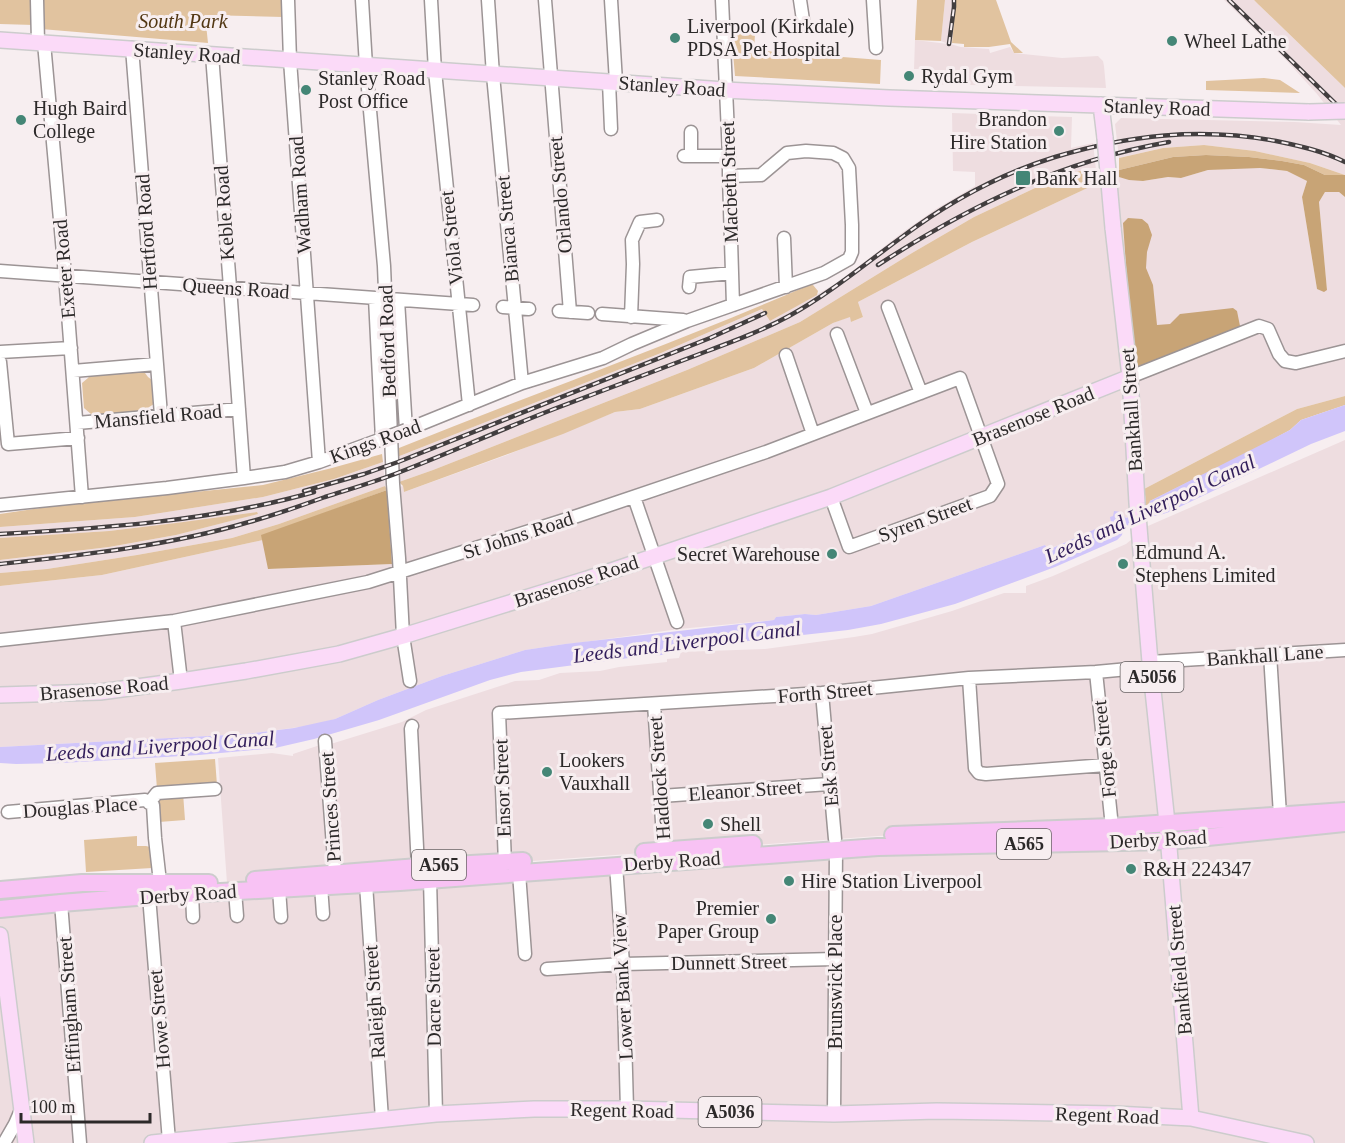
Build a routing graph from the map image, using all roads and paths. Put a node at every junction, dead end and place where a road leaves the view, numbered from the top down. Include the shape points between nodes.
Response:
1 (37, 0) edge
2 (288, 0) edge
3 (362, 0) edge
4 (431, 0) edge
5 (489, 0) edge
6 (545, 0) edge
7 (611, 0) edge
8 (722, 0) edge
9 (800, 0) edge
10 (873, 0) edge
11 (803, 21) dead end
12 (0, 40) edge
13 (41, 42) junction
14 (132, 48) junction
15 (876, 48) dead end
16 (212, 55) junction
17 (290, 60) junction
18 (366, 66) junction
19 (435, 71) junction
20 (493, 75) junction
21 (551, 78) junction
22 (612, 82) junction
23 (725, 90) junction
24 (1101, 105) junction
25 (1345, 111) edge
26 (611, 129) dead end
27 (691, 132) dead end
28 (729, 156) junction
29 (729, 176) junction
30 (657, 220) dead end
31 (784, 238) dead end
32 (0, 271) edge
33 (732, 273) junction
34 (65, 275) junction
35 (689, 277) dead end
36 (149, 281) junction
37 (786, 286) junction
38 (231, 287) junction
39 (306, 293) junction
40 (380, 298) junction
41 (398, 300) junction
42 (458, 304) junction
43 (473, 305) dead end
44 (733, 305) junction
45 (888, 307) dead end
46 (509, 308) junction
47 (529, 309) dead end
48 (588, 314) dead end
49 (602, 314) dead end
50 (631, 317) junction
51 (687, 321) junction
52 (837, 334) dead end
53 (71, 348) junction
54 (1345, 351) edge
55 (0, 352) edge
56 (786, 355) dead end
57 (0, 362) edge
58 (156, 364) junction
59 (73, 371) junction
60 (1130, 376) junction
61 (522, 383) junction
62 (921, 393) junction
63 (469, 405) junction
64 (239, 409) junction
65 (867, 413) junction
66 (161, 415) junction
67 (77, 423) junction
68 (406, 430) junction
69 (813, 434) junction
70 (981, 436) junction
71 (78, 438) junction
72 (382, 439) junction
73 (4, 445) edge
74 (319, 462) junction
75 (244, 478) junction
76 (82, 496) junction
77 (634, 497) junction
78 (831, 497) junction
79 (0, 505) edge
80 (653, 555) junction
81 (400, 573) junction
82 (174, 621) junction
83 (677, 622) dead end
84 (403, 636) junction
85 (0, 640) edge
86 (1345, 650) edge
87 (1269, 654) junction
88 (1150, 665) junction
89 (1096, 672) junction
90 (969, 678) junction
91 (181, 681) junction
92 (410, 681) dead end
93 (822, 693) junction
94 (0, 695) edge
95 (654, 704) junction
96 (499, 713) joint
97 (412, 726) dead end
98 (325, 741) dead end
99 (1106, 765) junction
100 (829, 784) junction
101 (215, 789) dead end
102 (661, 796) junction
103 (149, 803) junction
104 (1345, 811) edge
105 (9, 812) dead end
106 (1280, 815) junction
107 (1167, 823) junction
108 (1345, 823) edge
109 (1112, 827) junction
110 (1074, 829) junction
111 (1263, 831) junction
112 (1169, 841) junction
113 (835, 844) junction
114 (664, 851) junction
115 (505, 862) junction
116 (616, 865) junction
117 (418, 867) junction
118 (335, 872) junction
119 (519, 873) junction
120 (430, 879) junction
121 (160, 882) junction
122 (366, 884) junction
123 (321, 886) junction
124 (0, 890) edge
125 (279, 890) junction
126 (235, 891) junction
127 (192, 894) junction
128 (149, 896) junction
129 (0, 899) edge
130 (61, 903) junction
131 (0, 909) edge
132 (323, 914) dead end
133 (237, 916) dead end
134 (193, 917) dead end
135 (281, 917) dead end
136 (0, 935) edge
137 (1, 953) edge
138 (525, 954) dead end
139 (835, 959) junction
140 (623, 964) junction
141 (547, 969) dead end
142 (22, 1108) junction
143 (627, 1109) junction
144 (436, 1114) junction
145 (834, 1114) junction
146 (1191, 1118) junction
147 (382, 1119) junction
148 (169, 1141) junction
149 (4, 1143) edge
150 (26, 1143) edge
151 (80, 1143) edge
152 (152, 1143) edge
153 (1306, 1143) edge

1 - 13 street, Exeter Road
2 - 17 street, Wadham Road
3 - 18 street, Bedford Road
4 - 19 street, Viola Street
5 - 20 street, Bianca Street
6 - 21 street, Orlando Street
7 - 22 street
8 - 23 street, Macbeth Street
9 - 11 street
10 - 15 street
12 - 13 main road, Stanley Road
13 - 14 main road, Stanley Road
13 - 34 street, Exeter Road
14 - 16 main road, Stanley Road
14 - 36 street, Hertford Road
16 - 17 main road, Stanley Road
16 - 38 street, Keble Road
17 - 18 main road, Stanley Road
17 - 39 street, Wadham Road
18 - 19 main road, Stanley Road
18 - 40 street, Bedford Road via 383,258
19 - 20 main road, Stanley Road
19 - 42 street, Viola Street
20 - 21 main road, Stanley Road
20 - 46 street, Bianca Street
21 - 22 main road, Stanley Road
21 - 48 street, Orlando Street via 565,312
22 - 23 main road, Stanley Road
22 - 26 street
23 - 24 main road, Stanley Road
23 - 28 street, Macbeth Street
24 - 25 main road, Stanley Road, bridge
24 - 60 main road, Bankhall Street / A5056, bridge
27 - 28 street via 687,156
28 - 29 street, Macbeth Street
29 - 33 street, Macbeth Street
29 - 37 street, Kings Road via 761,175 787,153 806,151 833,153 843,158 849,168 849,259
30 - 50 street via 640,222 632,240
31 - 37 street
32 - 34 street, Queens Road
33 - 35 street
33 - 44 street, Macbeth Street
34 - 36 street, Queens Road
34 - 53 street, Exeter Road
36 - 38 street, Queens Road
36 - 58 street, Hertford Road
37 - 44 street, Kings Road
38 - 39 street, Queens Road
38 - 64 street, Keble Road
39 - 40 street, Queens Road
39 - 74 street, Wadham Road
40 - 41 street, Queens Road
40 - 72 street, Bedford Road
40 - 81 street, Bedford Road
41 - 42 street, Queens Road
41 - 68 street, Bedford Road
42 - 43 street, Queens Road
42 - 63 street, Viola Street
44 - 51 street, Kings Road
45 - 62 street
46 - 47 street
46 - 61 street, Bianca Street
49 - 50 street
50 - 51 street
51 - 61 street, Kings Road via 603,358
52 - 65 street
53 - 55 street
53 - 59 street, Exeter Road
54 - 60 street via 1296,363 1285,361 1268,329 1258,326
56 - 69 street
57 - 73 street
58 - 59 street
58 - 66 street, Hertford Road
59 - 67 street, Exeter Road
60 - 70 main road, Brasenose Road
60 - 88 main road, Bankhall Street / A5056
61 - 63 street, Kings Road
62 - 65 street, St Johns Road
62 - 70 street, St Johns Road via 960,378
63 - 68 street, Kings Road
64 - 66 street, Mansfield Road
64 - 75 street, Keble Road
65 - 69 street, St Johns Road
66 - 67 street, Mansfield Road
67 - 71 street, Exeter Road
68 - 72 street, Kings Road, bridge
69 - 77 street, St Johns Road
70 - 78 main road, Brasenose Road
70 - 78 street, Syren Street via 998,484 990,496 849,547
71 - 73 street
71 - 76 street, Exeter Road
72 - 74 street, Kings Road
74 - 75 street, Kings Road
75 - 76 street, Kings Road
76 - 79 street, Kings Road
77 - 80 street
77 - 81 street, St Johns Road
78 - 80 main road, Brasenose Road
80 - 83 street
80 - 84 main road, Brasenose Road
81 - 82 street, St Johns Road
81 - 84 street, Bedford Road
82 - 85 street, St Johns Road
82 - 91 street
84 - 91 main road, Brasenose Road via 339,654
84 - 92 street, Bedford Road
86 - 87 street, Bankhall Lane
87 - 88 street, Bankhall Lane
87 - 106 street
88 - 89 street, Forth Street
88 - 107 main road, Bankhall Street / A5056
89 - 90 street, Forth Street
89 - 99 street, Forge Street
90 - 93 street, Forth Street
90 - 99 street via 975,768 979,773
91 - 94 main road, Brasenose Road via 100,692
93 - 95 street, Forth Street
93 - 100 street, Esk Street
95 - 96 street, Forth Street
95 - 102 street, Haddock Street
96 - 115 street, Ensor Street
97 - 117 street
98 - 118 street, Princes Street
99 - 109 street, Forge Street
100 - 102 street, Eleanor Street
100 - 113 street, Esk Street
101 - 103 street via 157,793
102 - 114 street, Haddock Street
103 - 105 street, Douglas Place via 145,800
103 - 121 street, Douglas Place via 153,805 150,838
104 - 106 highway, Derby Road / A565
106 - 107 highway, Derby Road / A565
107 - 109 highway, Derby Road / A565
107 - 111 highway via 1178,830 1244,826
107 - 112 main road, Bankfield Street / A5056
108 - 111 highway, Derby Road / A565
109 - 110 highway, Derby Road / A565
110 - 112 highway via 1156,831
110 - 113 highway, Derby Road / A565 via 878,836
111 - 112 highway, Derby Road / A565
112 - 113 highway, Derby Road / A565 via 878,847
112 - 146 main road, Bankfield Street / A5056
113 - 114 highway, Derby Road / A565
113 - 116 highway, Derby Road / A565
113 - 139 street, Brunswick Place
114 - 115 highway, Derby Road / A565
115 - 117 highway, Derby Road / A565
116 - 119 highway, Derby Road / A565
116 - 140 street, Lower Bank View
117 - 118 highway, Derby Road / A565
118 - 121 highway, Derby Road / A565 via 227,883
119 - 120 highway, Derby Road / A565
119 - 138 street
120 - 122 highway, Derby Road / A565
120 - 144 street, Dacre Street
121 - 124 highway, Derby Road / A565
122 - 123 highway, Derby Road / A565
122 - 147 street, Raleigh Street
123 - 125 highway, Derby Road / A565
123 - 132 street
125 - 126 highway, Derby Road / A565
125 - 135 street
126 - 127 highway, Derby Road / A565
126 - 133 street
127 - 128 highway, Derby Road / A565
127 - 134 street
128 - 130 highway, Derby Road / A565
128 - 148 street, Howe Street
129 - 130 highway via 40,896
130 - 131 highway, Derby Road / A565
130 - 151 street, Effingham Street
136 - 137 main road
137 - 142 main road
139 - 140 street, Dunnett Street
139 - 145 street, Brunswick Place
140 - 141 street, Dunnett Street
140 - 143 street, Lower Bank View
142 - 149 street
142 - 150 main road
143 - 144 main road, Regent Road / A5036
143 - 145 main road, Regent Road / A5036
144 - 147 main road, Regent Road / A5036
145 - 146 main road, Regent Road / A5036 via 1012,1111
146 - 153 main road, Regent Road / A5036
147 - 148 main road, Regent Road / A5036
148 - 152 main road, Regent Road / A5036

